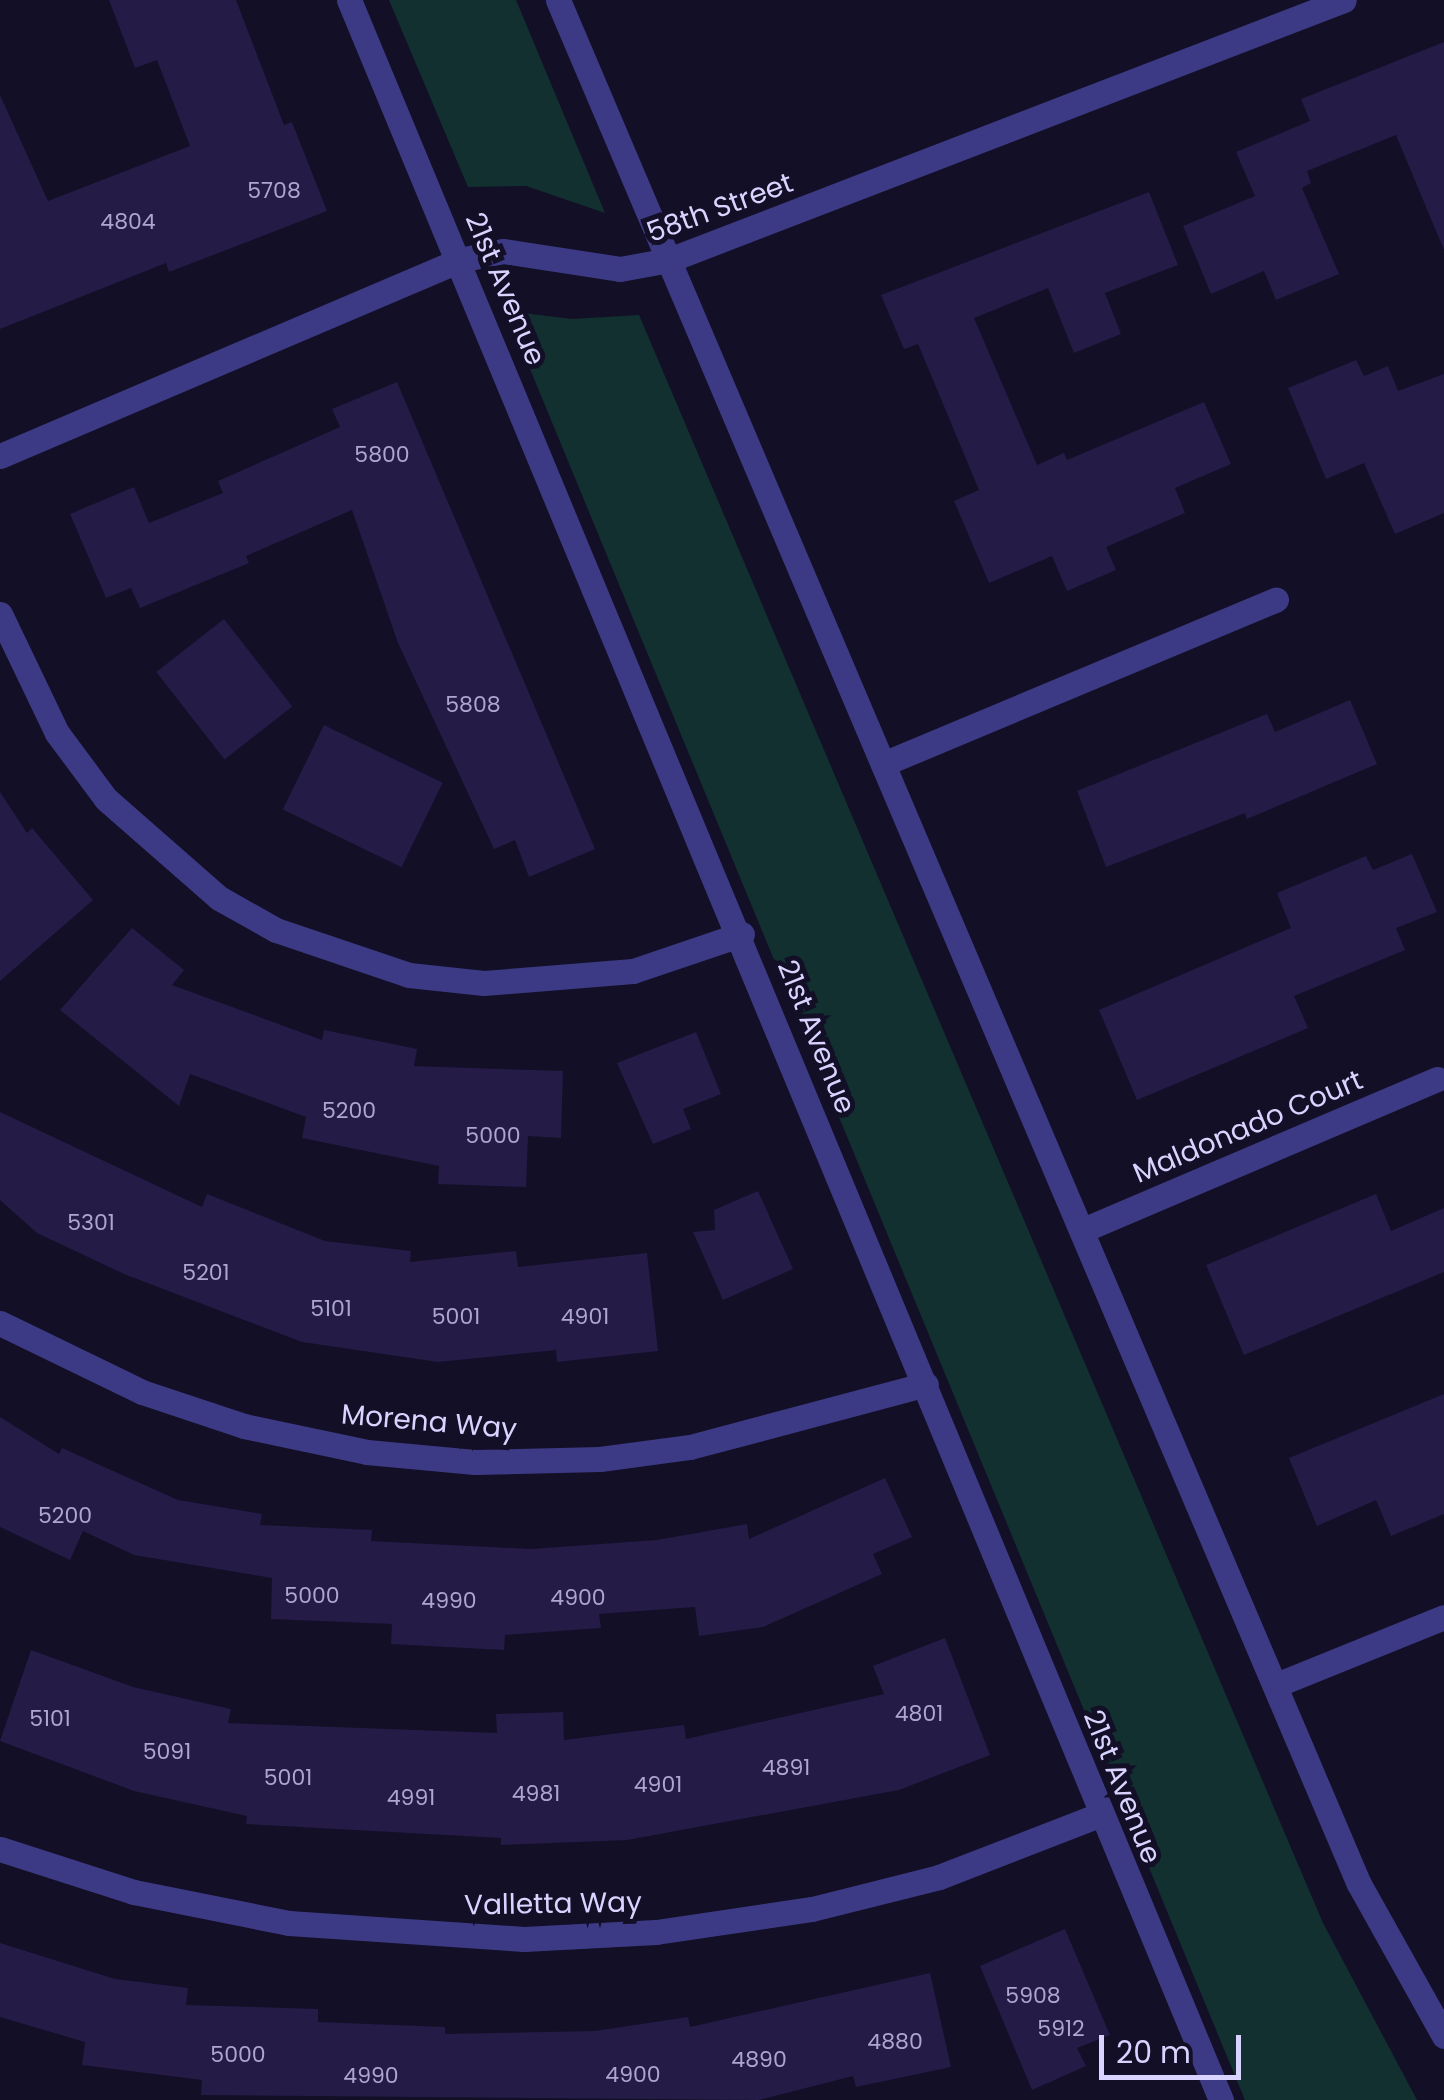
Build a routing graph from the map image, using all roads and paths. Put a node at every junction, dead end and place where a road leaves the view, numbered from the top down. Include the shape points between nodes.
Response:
1 (349, 0) edge
2 (558, 0) edge
3 (1344, 0) edge
4 (460, 260) junction
5 (669, 260) junction
6 (0, 456) edge
7 (1276, 600) dead end
8 (0, 614) edge
9 (883, 764) junction
10 (742, 934) junction
11 (1437, 1079) dead end
12 (1083, 1230) junction
13 (0, 1323) edge
14 (926, 1384) junction
15 (1444, 1617) edge
16 (1276, 1685) junction
17 (1099, 1814) junction
18 (0, 1850) edge
19 (1444, 2036) edge
20 (1220, 2100) edge

1 - 4 street, 21st Avenue
2 - 5 street
3 - 5 street, 58th Street
4 - 5 street, 58th Street via 502,251 620,270
4 - 6 street, 58th Street
4 - 10 street, 21st Avenue
5 - 9 street
7 - 9 street
8 - 10 street via 58,734 106,799 189,875 276,930 409,975 484,983 633,971
9 - 12 street
10 - 14 street, 21st Avenue
11 - 12 street, Maldonado Court
12 - 16 street
13 - 14 street, Morena Way via 142,1392 244,1426 367,1452 475,1462 600,1459 690,1447
14 - 17 street, 21st Avenue
15 - 16 street
16 - 19 street via 1358,1884
17 - 18 street, Valletta Way via 939,1877 812,1909 656,1932 524,1940 289,1923 134,1892
17 - 20 street, 21st Avenue

